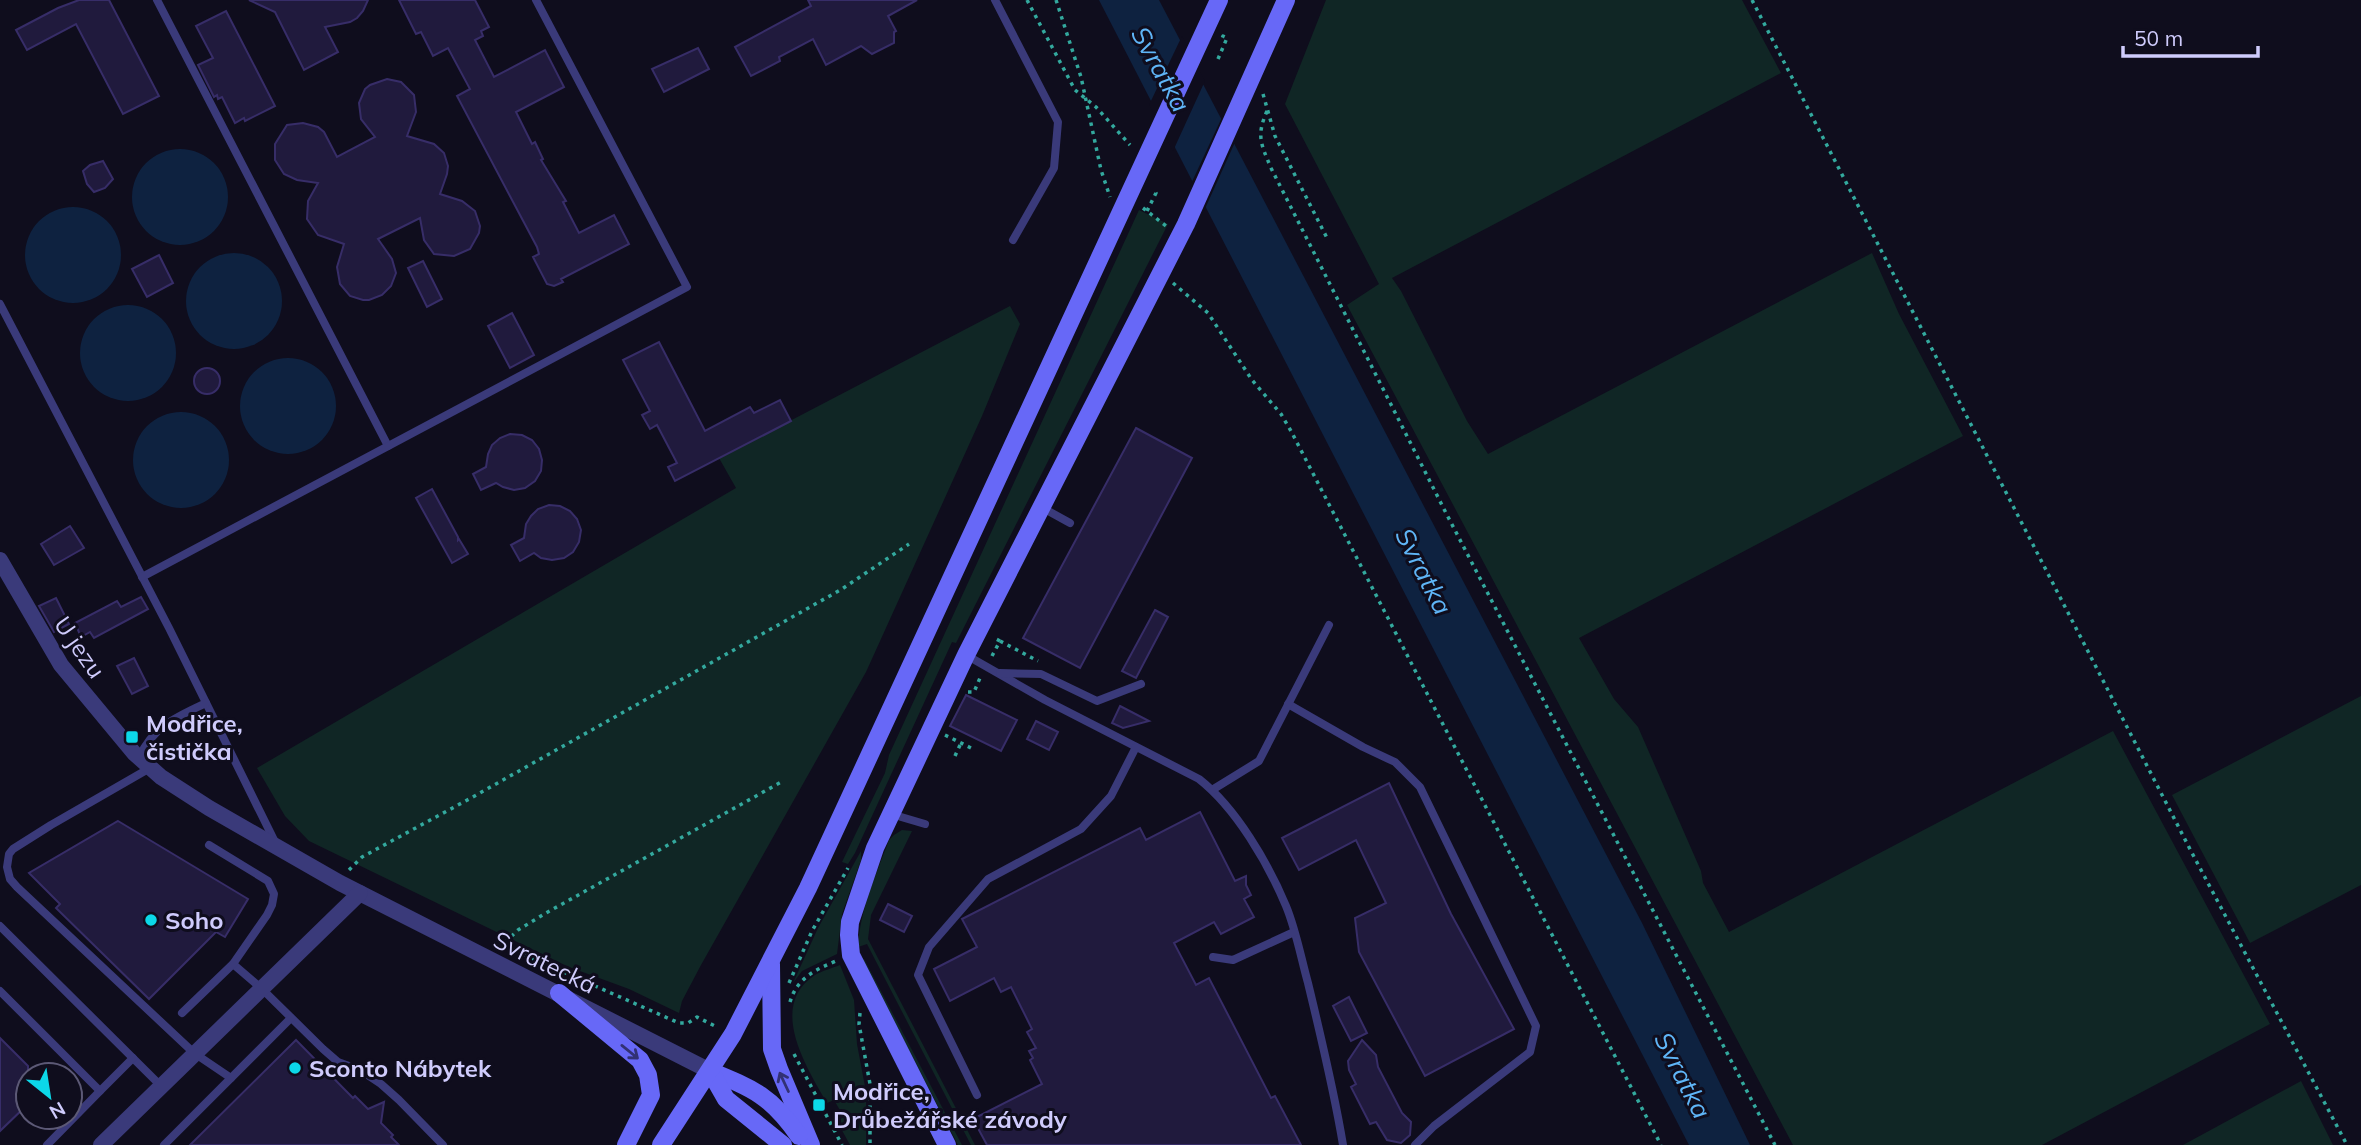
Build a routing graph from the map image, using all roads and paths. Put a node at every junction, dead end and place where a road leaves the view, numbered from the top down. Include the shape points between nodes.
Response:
1 (157, 0) edge
2 (536, 0) edge
3 (995, 0) edge
4 (1027, 0) edge
5 (1056, 0) edge
6 (1219, 0) edge
7 (1286, 0) edge
8 (1752, 0) edge
9 (1217, 48) dead end
10 (1218, 59) dead end
11 (1255, 69) junction
12 (1085, 99) junction
13 (1267, 111) junction
14 (1130, 145) dead end
15 (1154, 190) dead end
16 (1123, 205) junction
17 (1182, 232) junction
18 (1327, 238) dead end
19 (1013, 240) dead end
20 (1161, 272) junction
21 (0, 304) edge
22 (388, 446) junction
23 (1041, 507) junction
24 (1070, 523) dead end
25 (909, 544) dead end
26 (0, 560) edge
27 (142, 577) junction
28 (1329, 625) dead end
29 (1000, 641) dead end
30 (966, 655) junction
31 (1038, 661) dead end
32 (997, 673) junction
33 (1141, 684) dead end
34 (206, 703) junction
35 (1288, 704) junction
36 (961, 743) dead end
37 (1136, 747) junction
38 (955, 756) dead end
39 (141, 759) junction
40 (783, 781) dead end
41 (1212, 790) junction
42 (891, 814) junction
43 (925, 824) dead end
44 (209, 845) dead end
45 (277, 846) junction
46 (853, 859) dead end
47 (339, 864) dead end
48 (358, 874) dead end
49 (345, 876) junction
50 (360, 893) junction
51 (0, 926) edge
52 (1294, 932) junction
53 (501, 945) junction
54 (851, 955) junction
55 (1213, 957) dead end
56 (490, 960) junction
57 (771, 960) junction
58 (233, 964) junction
59 (261, 988) junction
60 (0, 991) edge
61 (559, 993) junction
62 (860, 1001) dead end
63 (786, 1002) dead end
64 (787, 1012) dead end
65 (182, 1013) dead end
66 (291, 1018) junction
67 (679, 1023) dead end
68 (789, 1046) dead end
69 (194, 1053) junction
70 (133, 1058) junction
71 (710, 1071) junction
72 (231, 1078) junction
73 (160, 1085) junction
74 (100, 1091) junction
75 (977, 1095) dead end
76 (47, 1145) edge
77 (101, 1145) edge
78 (164, 1145) edge
79 (443, 1145) edge
80 (626, 1145) edge
81 (662, 1145) edge
82 (783, 1145) edge
83 (808, 1145) edge
84 (842, 1145) edge
85 (870, 1145) edge
86 (947, 1145) edge
87 (1343, 1145) edge
88 (1415, 1145) edge
89 (1661, 1145) edge
90 (1775, 1145) edge
91 (2347, 1145) edge

1 - 22 lane
2 - 22 lane via 687,288
3 - 19 lane via 1058,122 1054,168
4 - 12 path via 1074,90
5 - 12 path
6 - 16 main road
7 - 11 main road
8 - 91 path
9 - 10 path via 1223,36 1227,38
11 - 13 path
11 - 17 main road
12 - 14 path
12 - 16 path via 1105,185 1110,197
13 - 18 path via 1281,150
13 - 90 path via 1259,132 1271,168
15 - 17 path via 1147,211 1162,225
16 - 57 main road
17 - 20 main road
20 - 23 main road
20 - 89 path via 1204,307 1291,431
21 - 27 lane
22 - 27 lane
23 - 24 lane
23 - 30 main road
25 - 49 path via 842,589 362,857
26 - 39 street, U jezu via 61,665
27 - 34 lane
28 - 35 lane
29 - 31 path
30 - 32 lane
30 - 42 main road
32 - 33 lane via 1041,674 1097,701
32 - 37 lane
34 - 39 lane via 157,731 144,746
34 - 45 lane
35 - 41 lane via 1259,761
35 - 88 lane via 1395,762 1420,787 1536,1026 1530,1052
36 - 38 path
37 - 41 lane
37 - 75 lane via 1111,796 1081,829 988,879 929,947 918,975
39 - 45 street, Svratecká via 209,808
39 - 69 lane via 13,849 7,867 17,887
40 - 53 path via 546,913
41 - 52 lane via 1264,862
42 - 43 lane
42 - 54 main road via 850,922
44 - 58 lane via 268,881 274,894 267,915
45 - 49 street, Svratecká
46 - 63 path via 812,931 785,992
47 - 49 path
48 - 49 path
49 - 50 street, Svratecká
50 - 56 street, Svratecká
50 - 59 street
51 - 70 lane
52 - 55 lane via 1233,960
52 - 87 lane via 1331,1075
53 - 56 path
53 - 67 path
54 - 64 path via 810,972 793,991
54 - 86 main road
56 - 61 street, Svratecká
57 - 71 main road
83 -> 57 main road via 772,1049
58 - 59 lane
58 - 65 lane
59 - 66 lane
59 - 69 street
60 - 74 lane
61 - 71 street, Svratecká
61 -> 80 main road via 645,1068 651,1095
62 - 85 path via 859,1024 870,1084
66 - 72 lane
66 - 79 lane via 338,1062 380,1084
68 - 84 path
69 - 72 lane
69 - 73 street
70 - 73 lane
70 - 74 lane
71 - 81 main road
71 - 82 main road via 726,1099
71 - 83 main road via 771,1101
72 - 78 lane
73 - 77 street
74 - 76 lane

